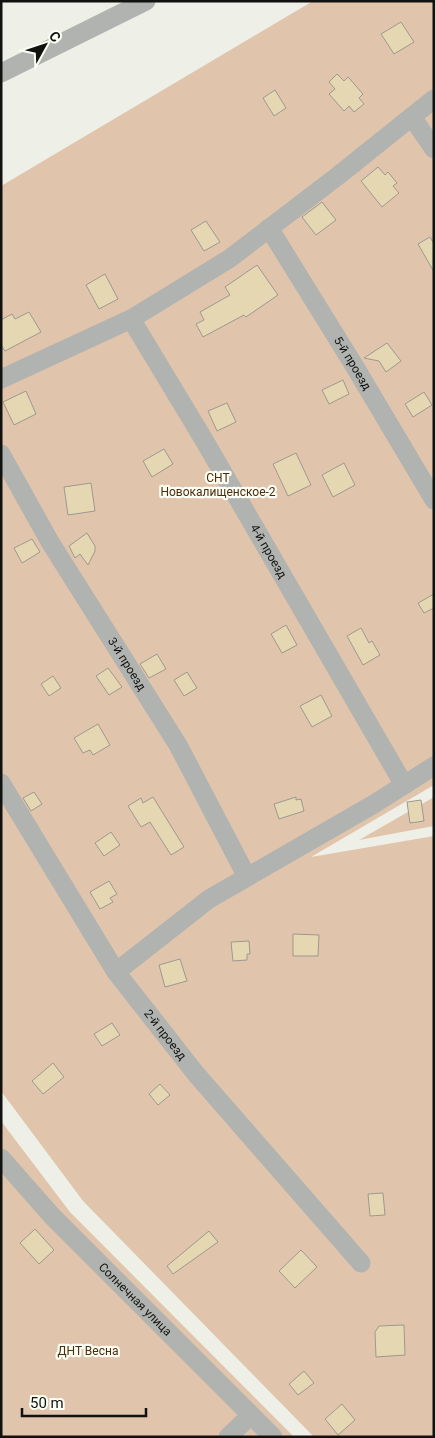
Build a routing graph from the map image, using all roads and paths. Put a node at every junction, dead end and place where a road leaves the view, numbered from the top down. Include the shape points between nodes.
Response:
1 (146, 1) edge
2 (1, 73) edge
3 (434, 99) edge
4 (412, 116) junction
5 (434, 149) edge
6 (269, 228) junction
7 (131, 318) junction
8 (1, 379) edge
9 (1, 454) edge
10 (434, 500) edge
11 (434, 766) edge
12 (1, 783) edge
13 (404, 785) junction
14 (247, 877) junction
15 (116, 972) junction
16 (1, 1158) edge
17 (361, 1263) dead end
18 (251, 1415) junction
19 (228, 1437) edge
20 (272, 1437) edge

1 - 2 street
3 - 4 street
4 - 5 street
4 - 6 street
6 - 7 street via 229,258
6 - 10 street, 5-й проезд
7 - 8 street
7 - 13 street, 4-й проезд
9 - 14 street, 3-й проезд via 56,550 178,745
11 - 13 street
12 - 15 street, 2-й проезд
13 - 14 street
14 - 15 street via 209,899
15 - 17 street, 2-й проезд via 196,1074
16 - 18 street, Солнечная улица via 52,1216
18 - 19 street
18 - 20 street, Солнечная улица

